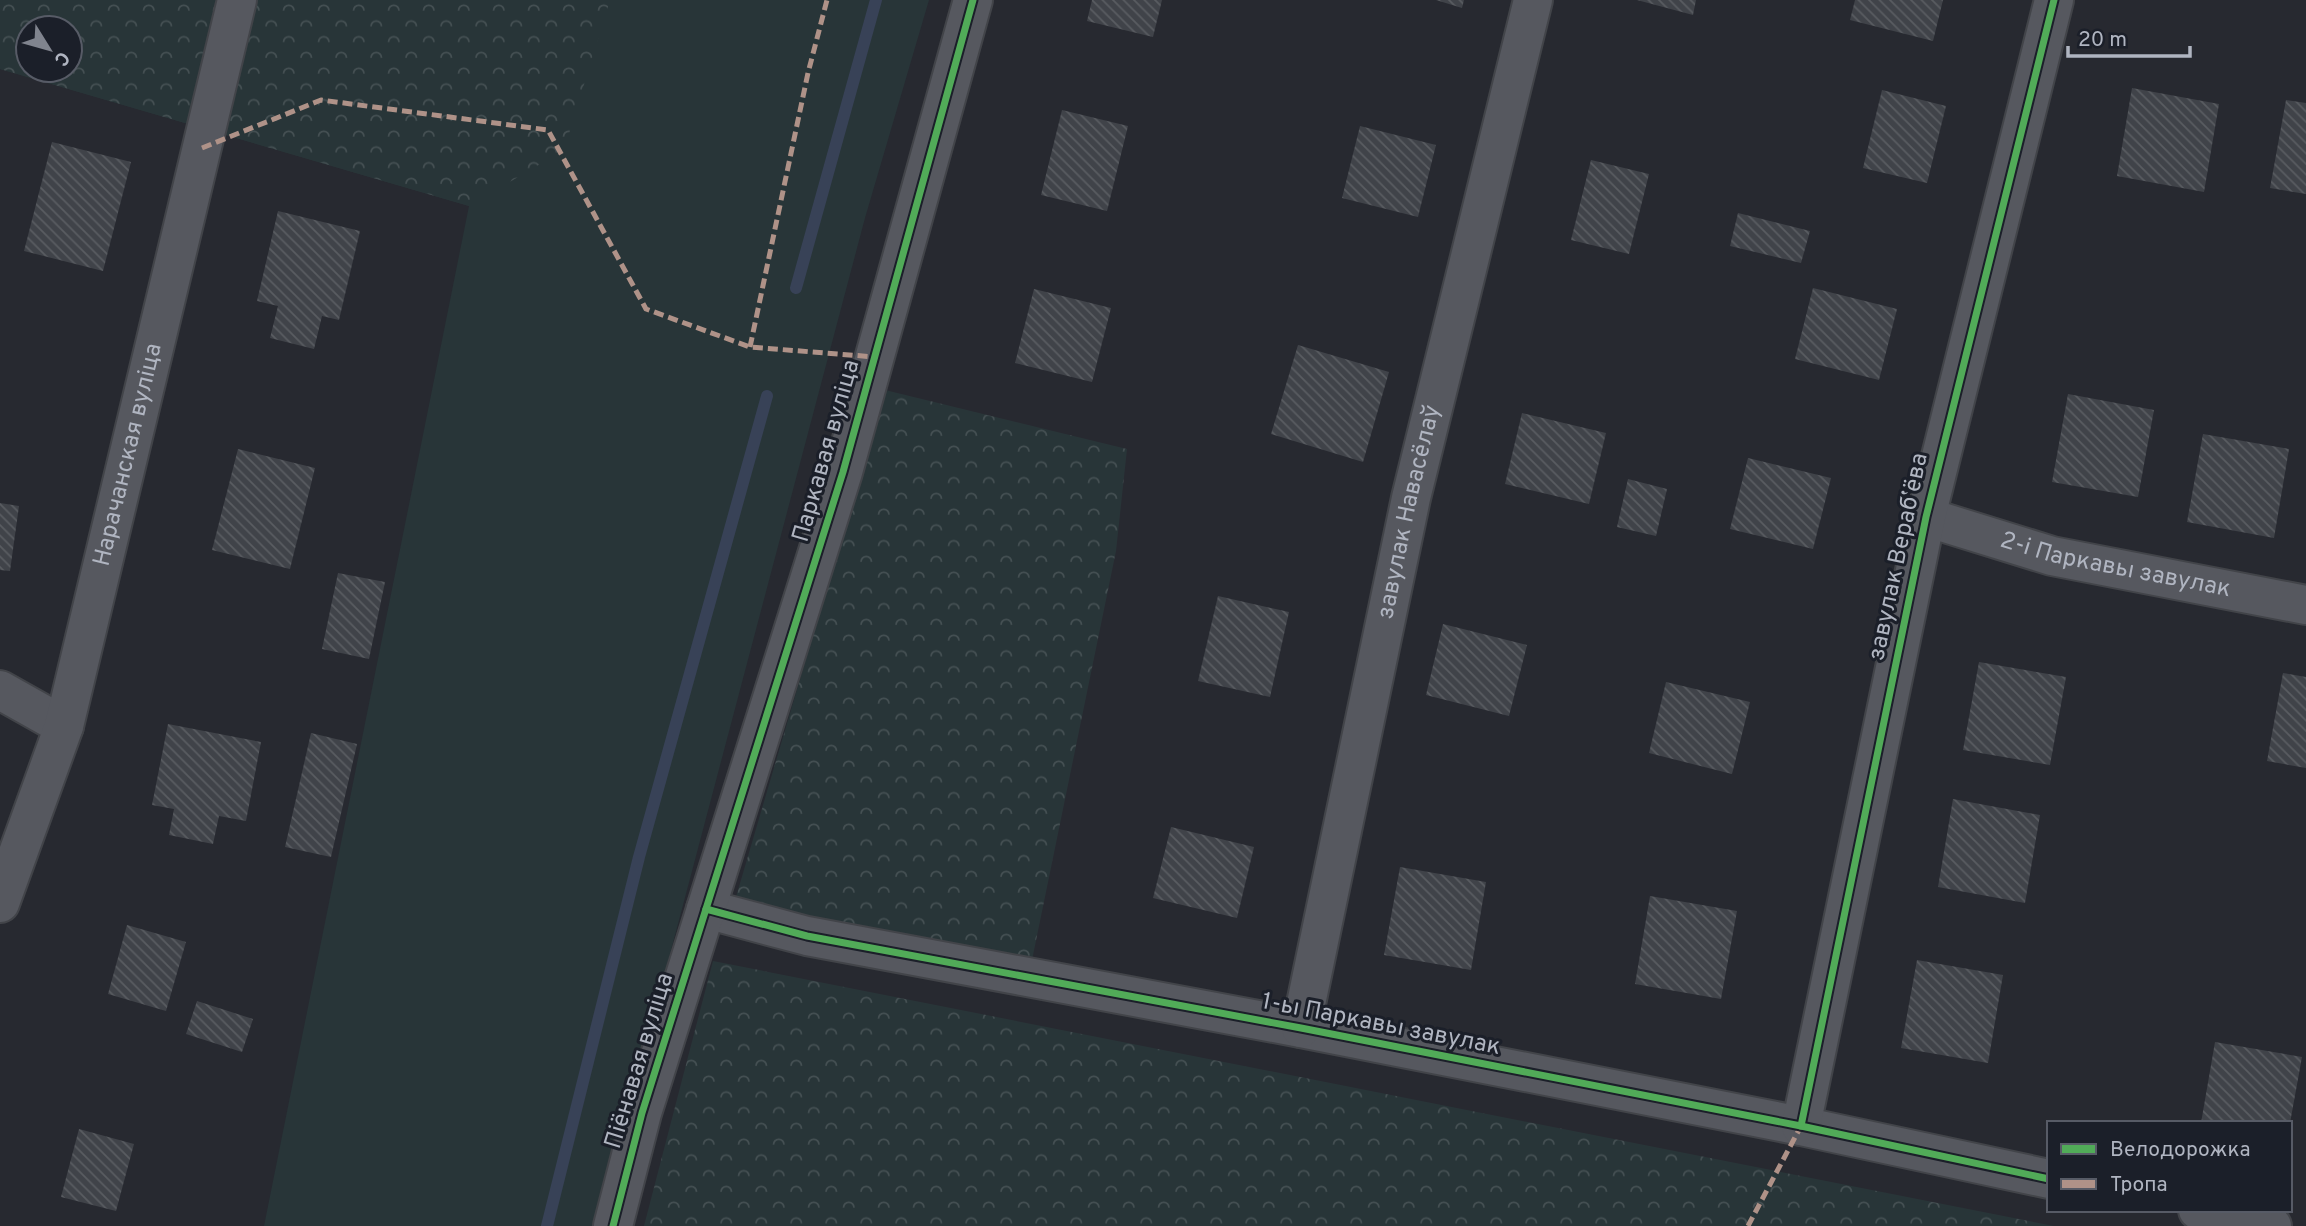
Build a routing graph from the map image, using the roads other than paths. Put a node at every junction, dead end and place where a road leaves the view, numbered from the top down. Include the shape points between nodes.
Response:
1 (237, 0) edge
2 (973, 0) edge
3 (1533, 0) edge
4 (2054, 0) edge
5 (1926, 517) junction
6 (2306, 605) edge
7 (0, 690) edge
8 (64, 726) junction
9 (0, 903) edge
10 (706, 909) junction
11 (1301, 1028) junction
12 (1801, 1126) junction
13 (2047, 1179) edge
14 (2207, 1212) edge
15 (613, 1226) edge
16 (2272, 1226) edge

1 - 8 street, Нарачанская вуліца
2 - 10 street, Паркавая вуліца via 844,472
3 - 11 street, завулак Навасёлаў via 1411,498
4 - 5 street, завулак Верабʼёва
5 - 6 street, 2-і Паркавы завулак via 2052,556
5 - 12 street, завулак Верабʼёва
7 - 8 street
8 - 9 street, Нарачанская вуліца
10 - 11 street, 1-ы Паркавы завулак via 807,936
10 - 15 street, Піёнавая вуліца via 642,1113
11 - 12 street, 1-ы Паркавы завулак
12 - 13 street, 1-ы Паркавы завулак
14 - 16 street

